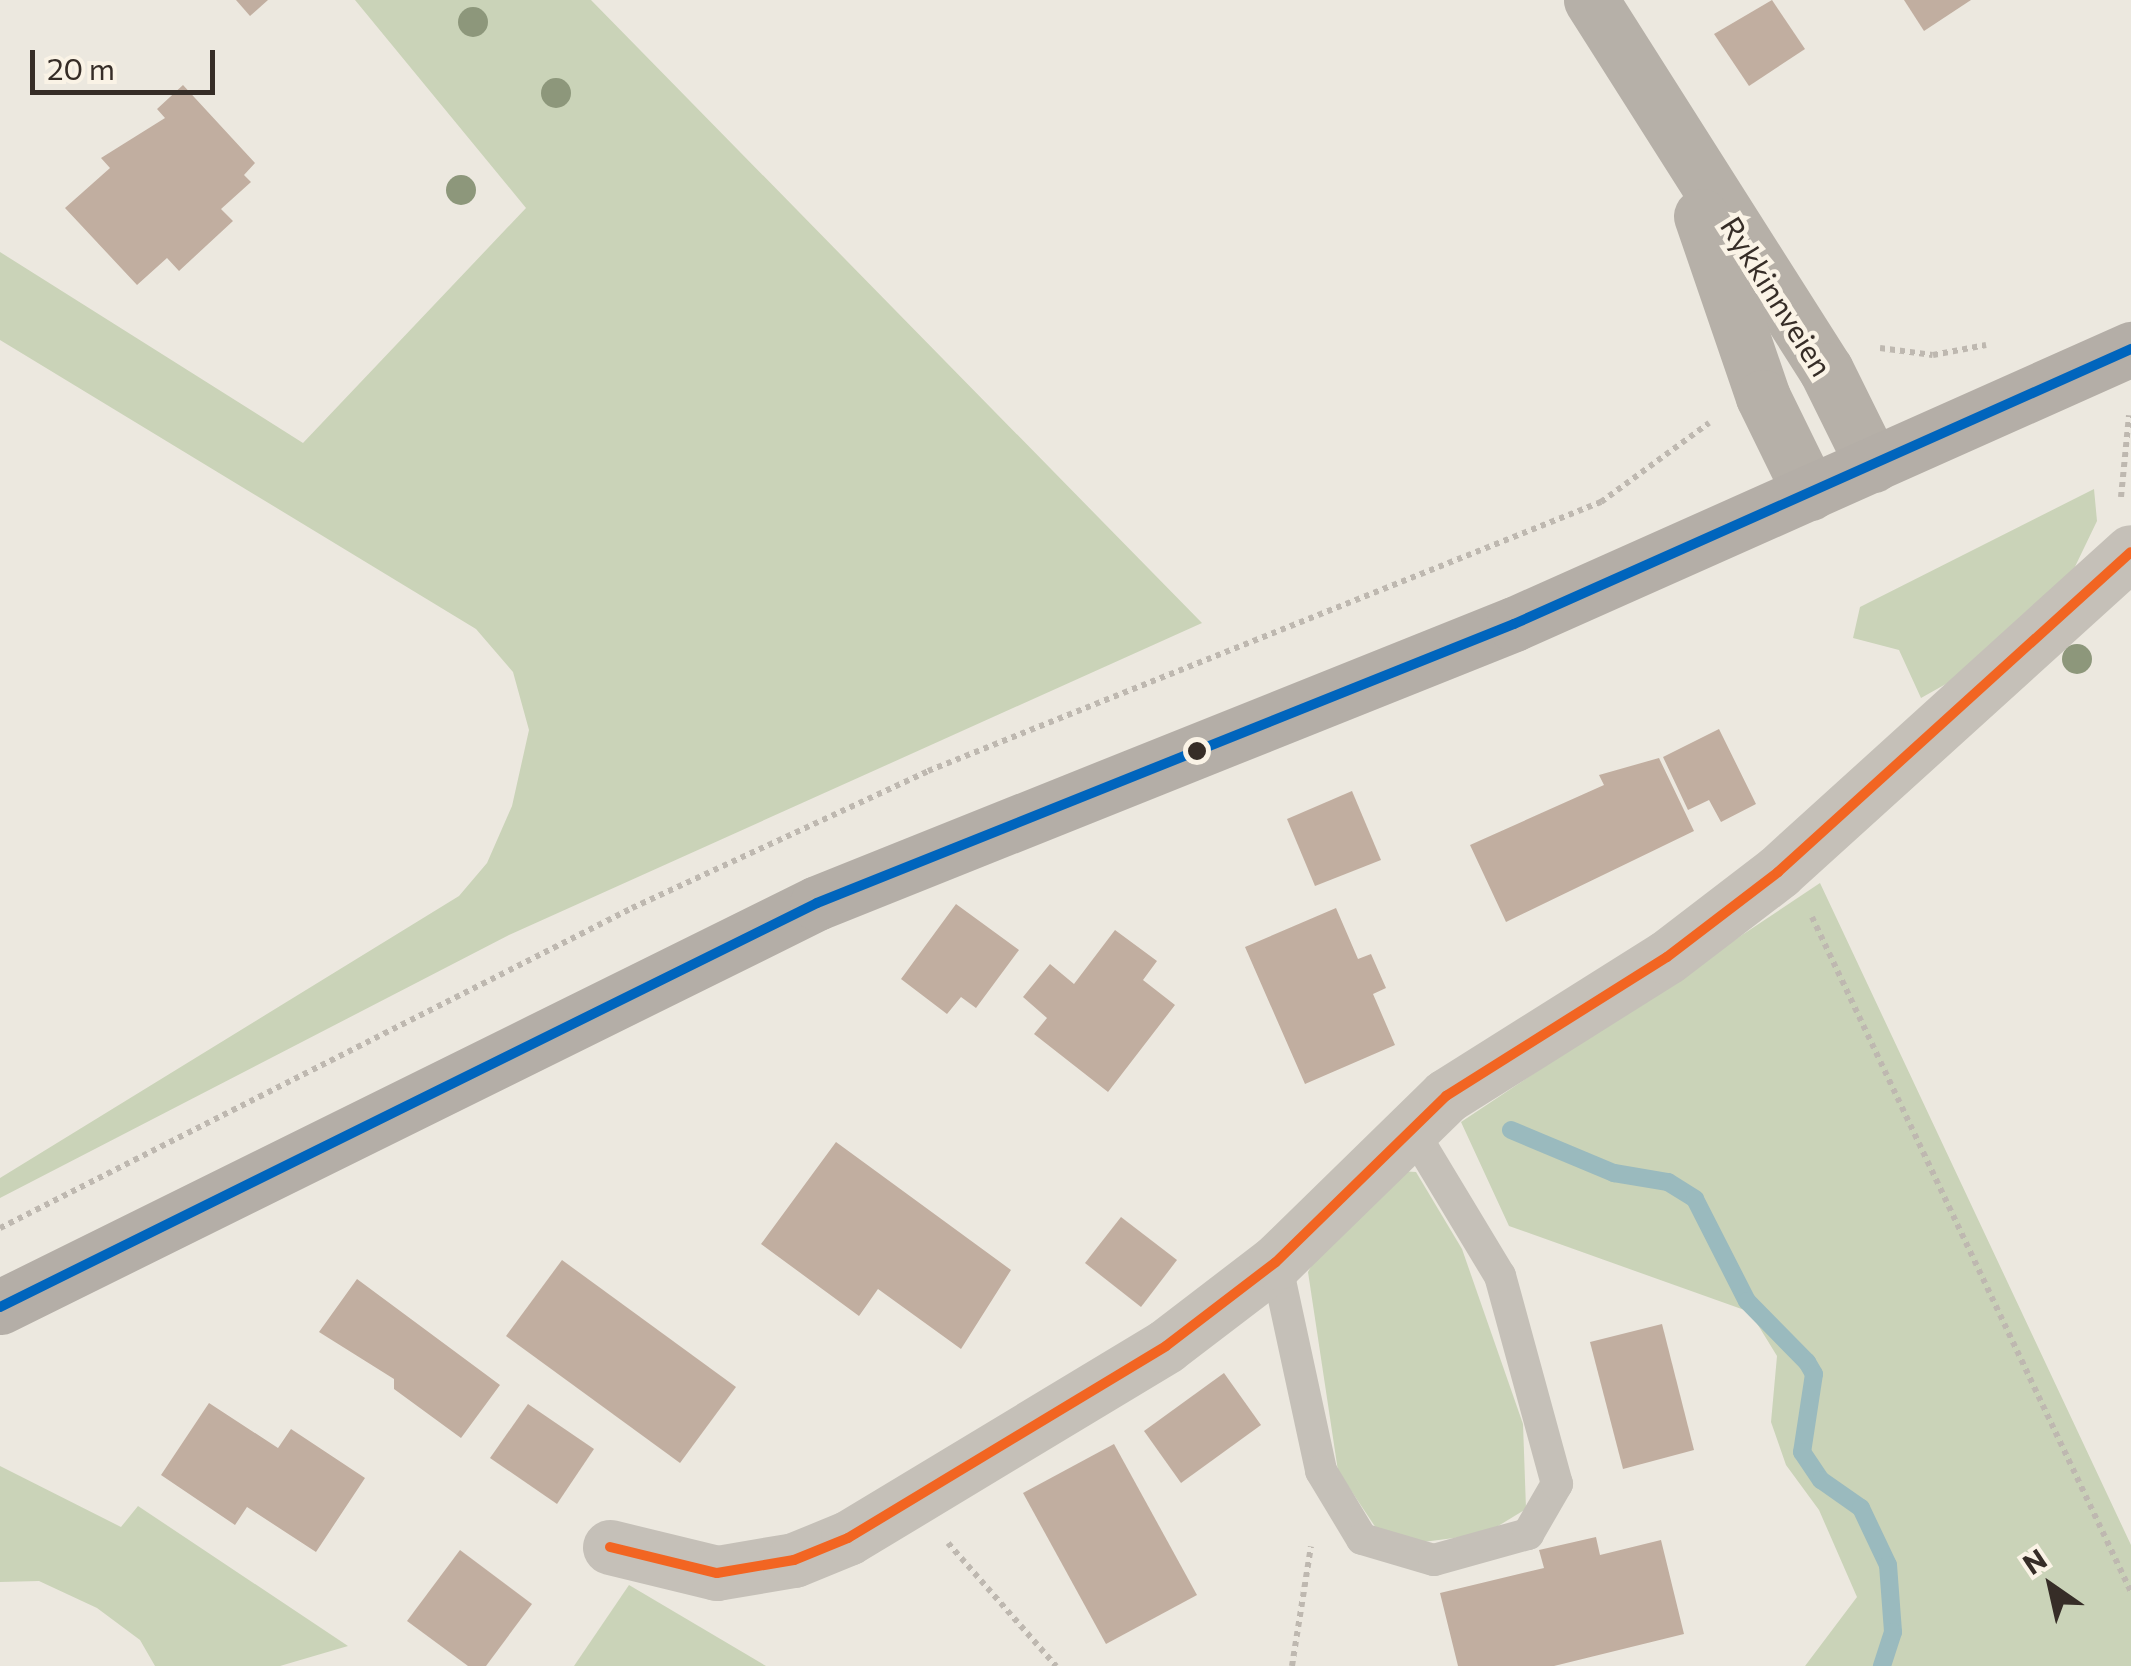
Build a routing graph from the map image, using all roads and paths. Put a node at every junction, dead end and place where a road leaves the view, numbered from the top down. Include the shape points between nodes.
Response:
1 (1591, 0) edge
2 (1672, 132) junction
3 (2010, 342) dead end
4 (1870, 346) dead end
5 (2131, 349) edge
6 (2131, 409) edge
7 (1872, 465) junction
8 (1810, 493) junction
9 (2129, 552) edge
10 (1778, 872) junction
11 (1409, 1125) junction
12 (1276, 1262) junction
13 (0, 1307) edge
14 (1322, 1471) junction
15 (910, 1498) junction
16 (610, 1546) dead end
17 (2131, 1592) edge
18 (1294, 1663) edge
19 (1056, 1666) edge

1 - 2 street, Rykkinnveien
2 - 7 street, Rykkinnveien via 1826,370
2 - 8 street, Rykkinnveien via 1763,397
3 - 4 path via 1934,354
5 - 7 main road
6 - 9 path via 2121,505
7 - 8 main road
8 - 13 main road via 1514,624 816,902
9 - 10 street
10 - 11 street via 1666,957
10 - 17 path via 1814,921 1930,1151
11 - 12 street
11 - 14 lane via 1500,1276 1557,1484 1528,1534 1434,1560 1362,1539
12 - 14 lane
12 - 15 street via 1166,1346
14 - 18 path
15 - 16 street via 848,1538 762,1566 717,1573
15 - 19 path

